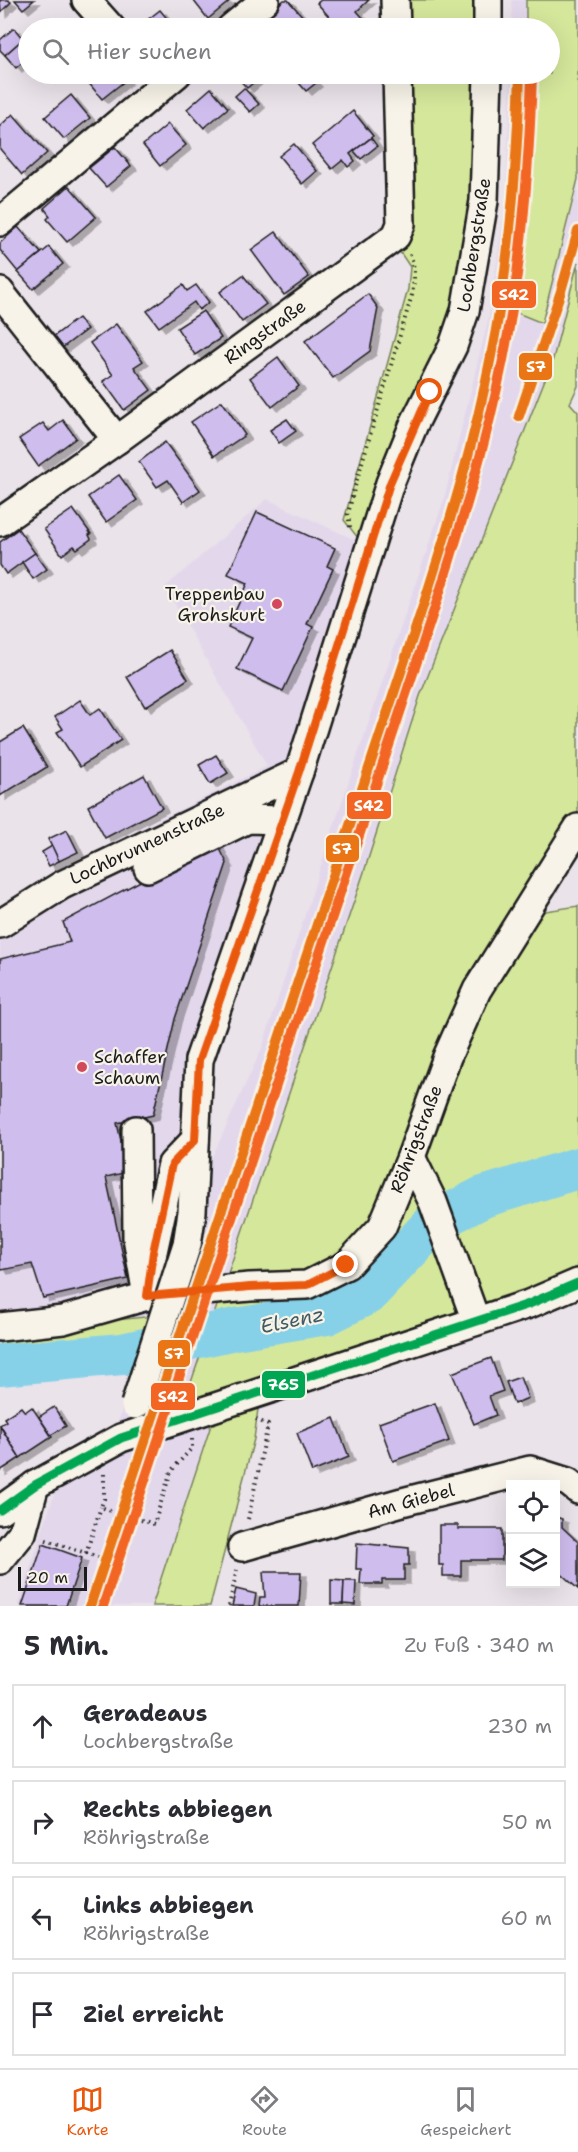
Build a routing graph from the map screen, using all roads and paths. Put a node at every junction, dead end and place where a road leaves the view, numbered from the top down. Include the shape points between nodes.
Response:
1 (86, 0) edge
2 (265, 0) edge
3 (395, 0) edge
4 (488, 0) edge
5 (102, 18) edge
6 (243, 18) edge
7 (396, 18) edge
8 (488, 18) edge
9 (155, 84) edge
10 (397, 84) edge
11 (488, 84) edge
12 (0, 222) edge
13 (396, 236) junction
14 (0, 292) edge
15 (117, 440) junction
16 (0, 522) edge
17 (365, 560) junction
18 (299, 772) junction
19 (280, 820) junction
20 (578, 828) edge
21 (148, 868) dead end
22 (0, 924) edge
23 (136, 1130) dead end
24 (195, 1140) junction
25 (411, 1156) junction
26 (578, 1283) edge
27 (147, 1296) junction
28 (476, 1321) junction
29 (0, 1327) edge
30 (191, 1415) junction
31 (268, 1425) dead end
32 (121, 1438) junction
33 (35, 1485) junction
34 (578, 1490) edge
35 (104, 1499) dead end
36 (101, 1508) junction
37 (0, 1510) edge
38 (113, 1512) dead end
39 (141, 1520) dead end
40 (22, 1533) junction
41 (242, 1547) junction
42 (86, 1553) junction
43 (98, 1557) dead end
44 (0, 1560) edge
45 (229, 1606) edge

1 - 5 street
2 - 6 street
3 - 7 street
4 - 8 street
9 - 12 street
10 - 13 street via 401,224
11 - 17 street, Lochbergstraße via 484,201 465,311 453,346 397,464
13 - 15 street, Ringstraße
13 - 17 path via 409,252 415,277 406,320 348,514 356,548
14 - 15 street
15 - 16 street, Ringstraße
17 - 18 street, Lochbergstraße
18 - 19 street, Lochbergstraße
18 - 22 street, Lochbrunnenstraße via 62,885
19 - 21 street via 248,819
19 - 24 street, Lochbergstraße via 199,1060
20 - 25 street, Röhrigstraße via 477,990 447,1057
23 - 27 street via 137,1237
24 - 27 street via 172,1164
24 - 32 street, Lochbergstraße, bridge via 187,1244
25 - 27 street, Röhrigstraße via 382,1227 337,1270 307,1285
25 - 28 street via 433,1202
26 - 28 street
27 - 29 street, Röhrigstraße via 63,1320
28 - 30 street
30 - 32 street
30 - 39 path via 192,1448 171,1472 153,1524
31 - 41 path
32 - 33 street
33 - 37 street
33 - 40 street
34 - 41 street, Am Giebel via 568,1482 530,1470
35 - 36 path
36 - 38 path
36 - 42 path
40 - 42 path
40 - 44 street
41 - 45 path
42 - 43 path

